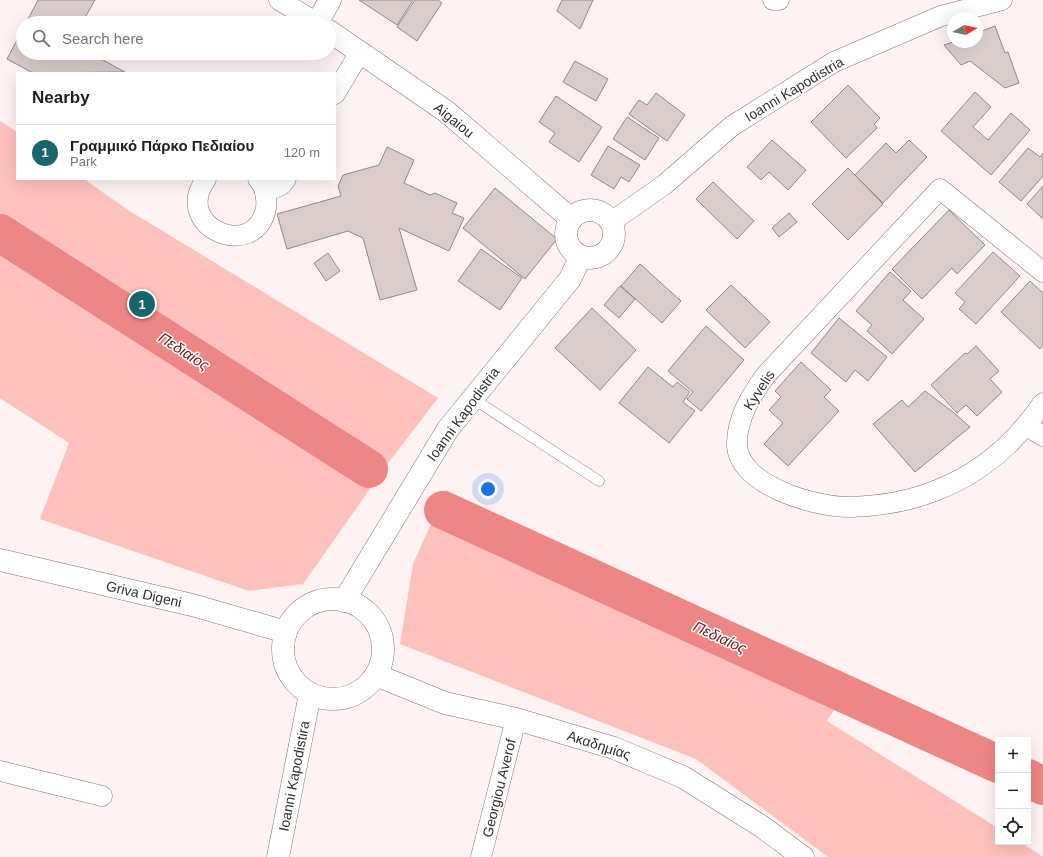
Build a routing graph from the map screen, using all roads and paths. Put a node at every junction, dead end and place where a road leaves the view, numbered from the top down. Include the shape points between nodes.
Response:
1 (279, 0) edge
2 (330, 0) edge
3 (1002, 0) edge
4 (305, 16) edge
5 (321, 16) edge
6 (336, 36) edge
7 (360, 52) junction
8 (336, 92) edge
9 (205, 180) edge
10 (285, 180) edge
11 (262, 185) edge
12 (571, 219) junction
13 (611, 222) junction
14 (581, 256) junction
15 (1043, 272) edge
16 (472, 398) junction
17 (1043, 403) edge
18 (1035, 431) edge
19 (599, 481) dead end
20 (0, 560) edge
21 (344, 600) junction
22 (286, 632) junction
23 (376, 675) junction
24 (310, 694) junction
25 (516, 719) junction
26 (0, 771) edge
27 (102, 796) dead end
28 (278, 857) edge
29 (481, 857) edge
30 (803, 857) edge

1 - 4 street
2 - 5 street
3 - 13 street, Ioanni Kapodistria via 942,16 834,62 732,126 664,185
6 - 7 street, Aigaiou
7 - 8 street
7 - 12 street, Aigaiou via 447,112
9 - 11 street via 198,197 203,220 212,229 231,236 252,230 265,213 266,202
10 - 11 street via 281,185
12 - 13 street via 584,210 591,210 599,212
12 - 14 street via 567,226 567,242 571,249
13 - 14 street via 614,237 606,252 593,258
14 - 16 street, Ioanni Kapodistria via 570,279
15 - 18 street, Kyvelis via 940,189 765,376 740,419 737,443 740,460 754,476 776,490 807,501 850,507 896,502 936,491 973,472
16 - 19 lane
16 - 21 street, Ioanni Kapodistria via 448,429
17 - 18 street, Kyvelis
20 - 22 street, Griva Digeni via 192,605
21 - 22 street via 323,600 310,605 295,617
21 - 23 street via 360,607 369,615 380,634 383,648
22 - 24 street via 284,657 288,671 298,685
23 - 24 street via 356,694 340,699 329,700
23 - 25 street, Ακαδημίας via 445,703
24 - 28 street, Ioanni Kapodistira
25 - 29 street, Georgiou Averof
25 - 30 street, Ακαδημίας via 614,748 683,777 761,826
26 - 27 street

